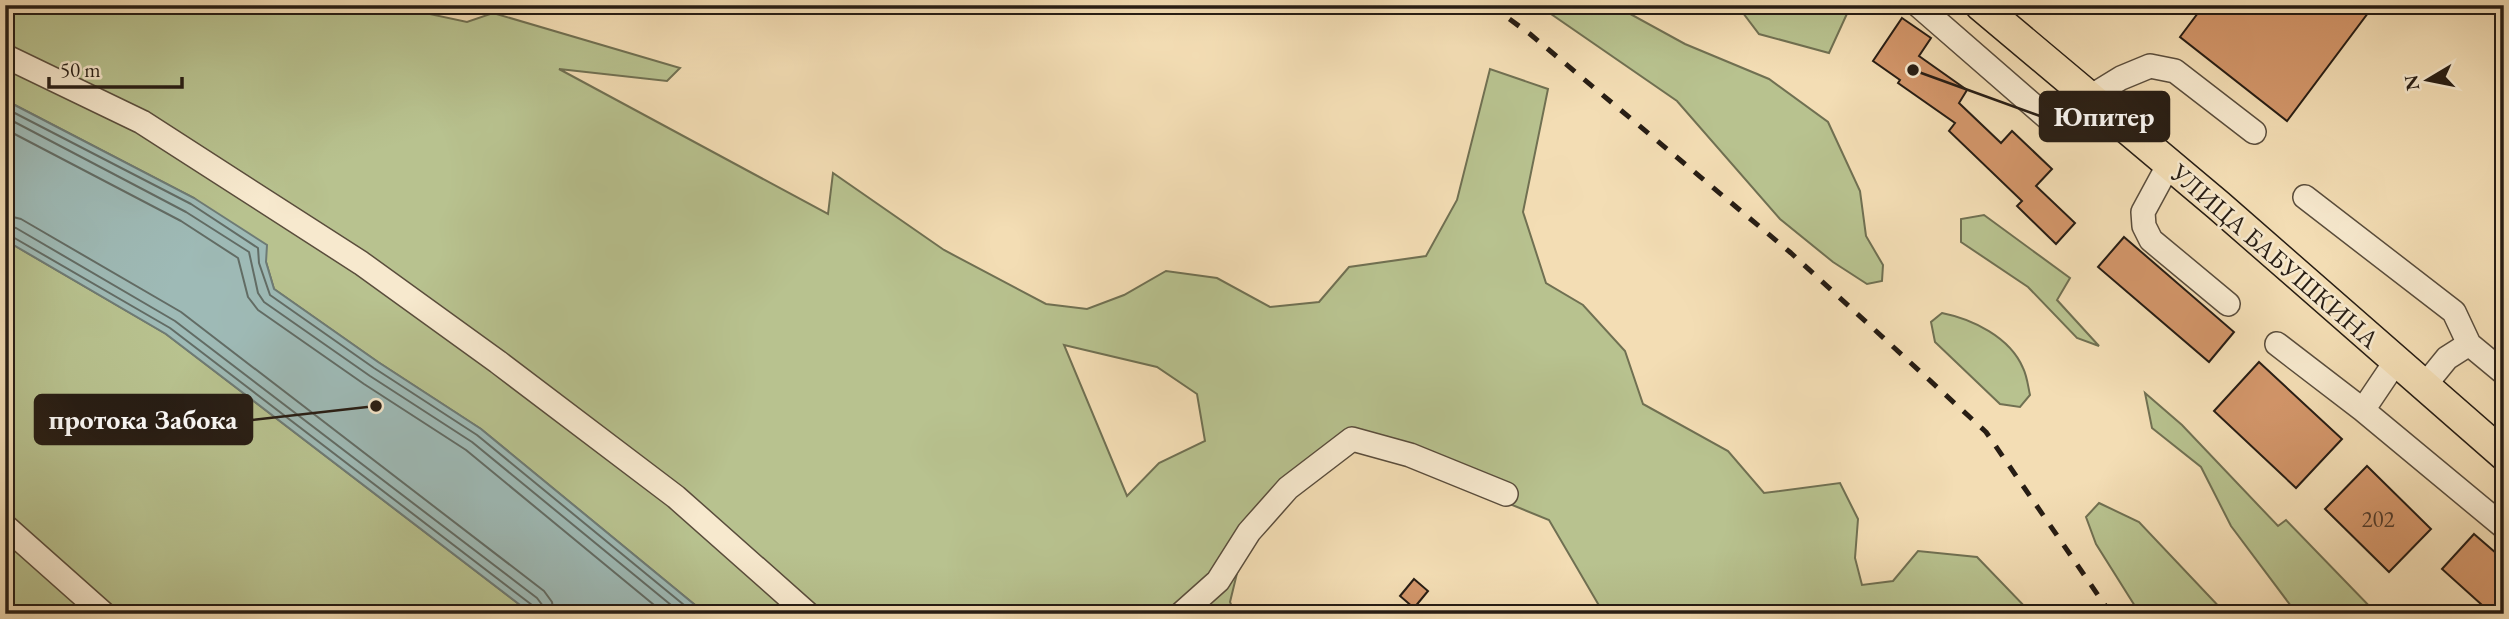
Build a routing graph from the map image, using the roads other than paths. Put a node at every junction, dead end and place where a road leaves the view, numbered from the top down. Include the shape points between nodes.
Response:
1 (1918, 5) edge
2 (1980, 5) edge
3 (5, 56) edge
4 (2090, 97) junction
5 (2254, 132) dead end
6 (2169, 164) junction
7 (2305, 197) dead end
8 (2228, 303) dead end
9 (2277, 344) dead end
10 (2469, 344) junction
11 (2396, 361) junction
12 (2504, 373) edge
13 (2426, 385) junction
14 (2363, 411) junction
15 (2504, 455) edge
16 (1506, 494) dead end
17 (5, 526) edge
18 (2504, 527) edge
19 (104, 614) edge
20 (808, 614) edge
21 (1181, 614) edge

1 - 4 street via 2049,119 2060,121
2 - 4 main road, УЛИЦА БАБУШКИНА
3 - 20 street via 142,122 361,263 676,498
4 - 5 street via 2150,66 2175,71
4 - 6 main road, УЛИЦА БАБУШКИНА
6 - 8 street via 2143,212 2144,226 2151,240
6 - 11 main road, УЛИЦА БАБУШКИНА
7 - 10 street via 2454,312
9 - 14 street
10 - 12 street
10 - 13 street via 2447,358
11 - 13 main road, УЛИЦА БАБУШКИНА
11 - 14 street
13 - 15 main road, УЛИЦА БАБУШКИНА
14 - 18 street
16 - 21 street via 1410,455 1352,439 1288,488 1249,533 1218,580
17 - 19 street

